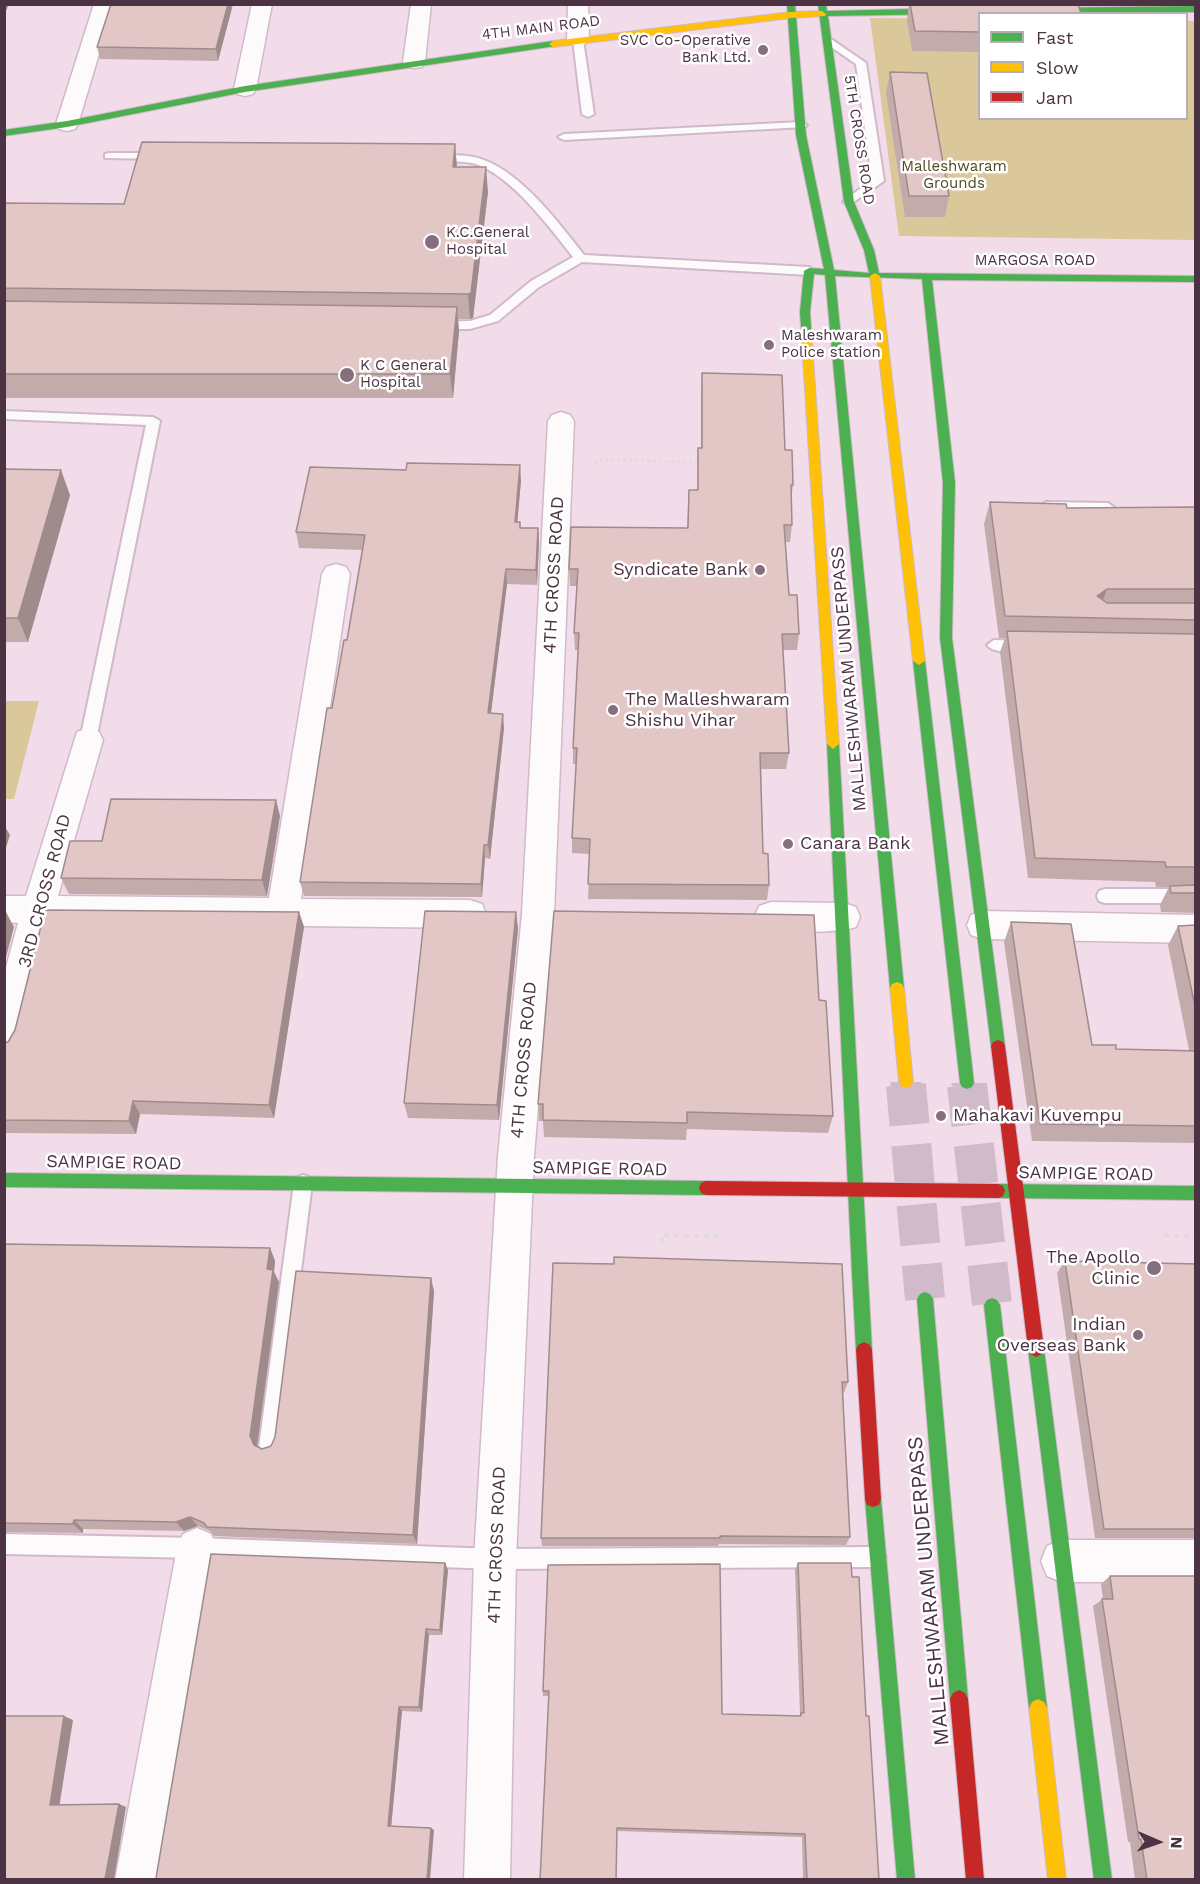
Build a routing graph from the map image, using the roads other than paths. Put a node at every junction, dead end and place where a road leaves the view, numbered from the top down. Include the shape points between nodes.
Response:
1 (104, 4) edge
2 (262, 4) edge
3 (421, 4) edge
4 (578, 4) edge
5 (1160, 7) edge
6 (823, 8) edge
7 (1196, 9) edge
8 (790, 10) edge
9 (963, 11) edge
10 (1021, 11) edge
11 (578, 40) junction
12 (828, 40) junction
13 (414, 62) junction
14 (245, 89) junction
15 (588, 114) dead end
16 (67, 124) junction
17 (801, 125) junction
18 (4, 133) edge
19 (564, 137) dead end
20 (109, 156) dead end
21 (173, 156) edge
22 (417, 158) edge
23 (849, 202) junction
24 (580, 258) junction
25 (809, 271) junction
26 (830, 272) junction
27 (875, 276) junction
28 (927, 277) junction
29 (1196, 279) edge
30 (425, 326) edge
31 (4, 415) edge
32 (561, 421) dead end
33 (1038, 507) edge
34 (1117, 508) edge
35 (336, 574) dead end
36 (994, 645) dead end
37 (1042, 646) edge
38 (88, 740) joint
39 (1104, 896) dead end
40 (1196, 896) edge
41 (4, 909) edge
42 (38, 909) junction
43 (283, 912) junction
44 (537, 914) junction
45 (573, 915) edge
46 (738, 916) edge
47 (844, 917) junction
48 (984, 926) junction
49 (1196, 929) edge
50 (4, 1043) edge
51 (906, 1082) tunnel mouth
52 (967, 1083) tunnel mouth
53 (4, 1180) edge
54 (303, 1183) junction
55 (515, 1186) junction
56 (854, 1190) junction
57 (1017, 1191) junction
58 (1196, 1193) edge
59 (925, 1299) tunnel mouth
60 (992, 1305) tunnel mouth
61 (269, 1447) edge
62 (4, 1544) edge
63 (197, 1548) junction
64 (876, 1557) junction
65 (495, 1559) junction
66 (1062, 1561) junction
67 (1196, 1561) edge
68 (138, 1880) edge
69 (487, 1880) edge
70 (906, 1880) edge
71 (975, 1880) edge
72 (1057, 1880) edge
73 (1103, 1880) edge

1 - 16 street
2 - 14 street
3 - 13 street
4 - 11 street
5 - 7 main road
5 - 10 main road
6 - 8 main road, 4TH MAIN ROAD
6 - 9 main road, 4TH MAIN ROAD
6 - 12 main road, 5TH CROSS ROAD
8 - 11 main road, 4TH MAIN ROAD
8 - 17 main road
11 - 13 main road, 4TH MAIN ROAD
11 - 15 lane
12 - 23 main road, 5TH CROSS ROAD
12 - 23 lane via 861,63 878,181
13 - 14 main road, 4TH MAIN ROAD
14 - 16 main road, 4TH MAIN ROAD
16 - 18 main road, 4TH MAIN ROAD
17 - 19 lane
17 - 26 main road
20 - 21 lane
22 - 24 lane via 482,163 501,174 560,232
23 - 27 main road, 5TH CROSS ROAD
24 - 25 lane
24 - 30 lane via 535,284 494,318 471,325
25 - 26 main road, MARGOSA ROAD
25 - 47 main road via 805,312
26 - 27 main road, MARGOSA ROAD
26 - 51 main road, MALLESHWARAM UNDERPASS
27 - 28 main road, MARGOSA ROAD
27 - 52 main road
28 - 29 main road, MARGOSA ROAD
28 - 48 main road via 949,483 946,638
31 - 38 lane via 153,421
32 - 44 street, 4TH CROSS ROAD
33 - 34 lane
35 - 43 street
36 - 37 lane
38 - 42 street, 3RD CROSS ROAD
39 - 40 lane
41 - 42 street
42 - 43 street
42 - 50 street, 3RD CROSS ROAD
43 - 44 street
44 - 45 street
44 - 55 street, 4TH CROSS ROAD
46 - 47 street
47 - 56 main road
48 - 49 street
48 - 57 main road
53 - 54 main road, SAMPIGE ROAD
54 - 55 main road, SAMPIGE ROAD
54 - 61 lane
55 - 56 main road, SAMPIGE ROAD
55 - 65 street, 4TH CROSS ROAD
56 - 57 main road, SAMPIGE ROAD
56 - 64 main road
57 - 58 main road, SAMPIGE ROAD
57 - 66 main road
59 - 71 main road, MALLESHWARAM UNDERPASS
60 - 72 main road
62 - 63 lane
63 - 65 lane
63 - 68 street
64 - 65 lane
64 - 70 main road
65 - 69 street, 4TH CROSS ROAD
66 - 67 street
66 - 73 main road

